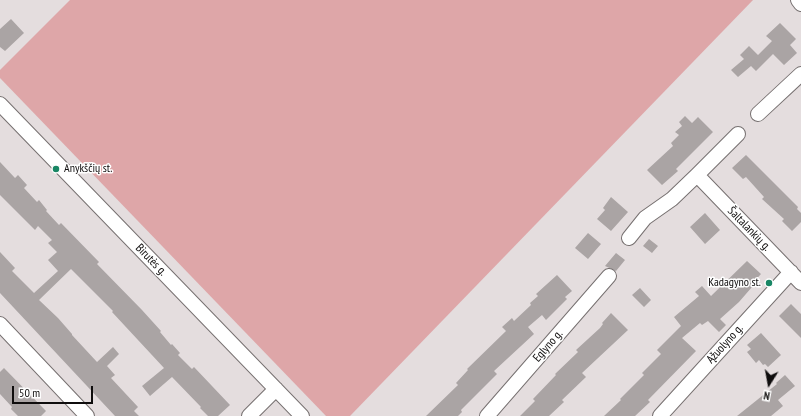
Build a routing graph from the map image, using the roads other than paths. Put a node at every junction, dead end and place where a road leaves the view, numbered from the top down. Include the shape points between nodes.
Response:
1 (798, 0) edge
2 (801, 4) edge
3 (801, 74) edge
4 (0, 104) edge
5 (758, 114) dead end
6 (738, 134) dead end
7 (697, 175) junction
8 (629, 238) dead end
9 (791, 272) junction
10 (609, 276) dead end
11 (801, 283) edge
12 (0, 324) edge
13 (276, 389) junction
14 (87, 416) edge
15 (249, 416) edge
16 (302, 416) edge
17 (487, 416) edge
18 (660, 416) edge

1 - 2 street
3 - 5 street
4 - 13 street, Birutės g.
6 - 7 street
7 - 8 street via 672,199 645,218
7 - 9 street, Šaltalankių g.
9 - 11 street, Šaltalankių g.
9 - 18 street, Ąžuolyno g.
10 - 17 street, Eglyno g.
12 - 14 street
13 - 15 street
13 - 16 street, Birutės g.

